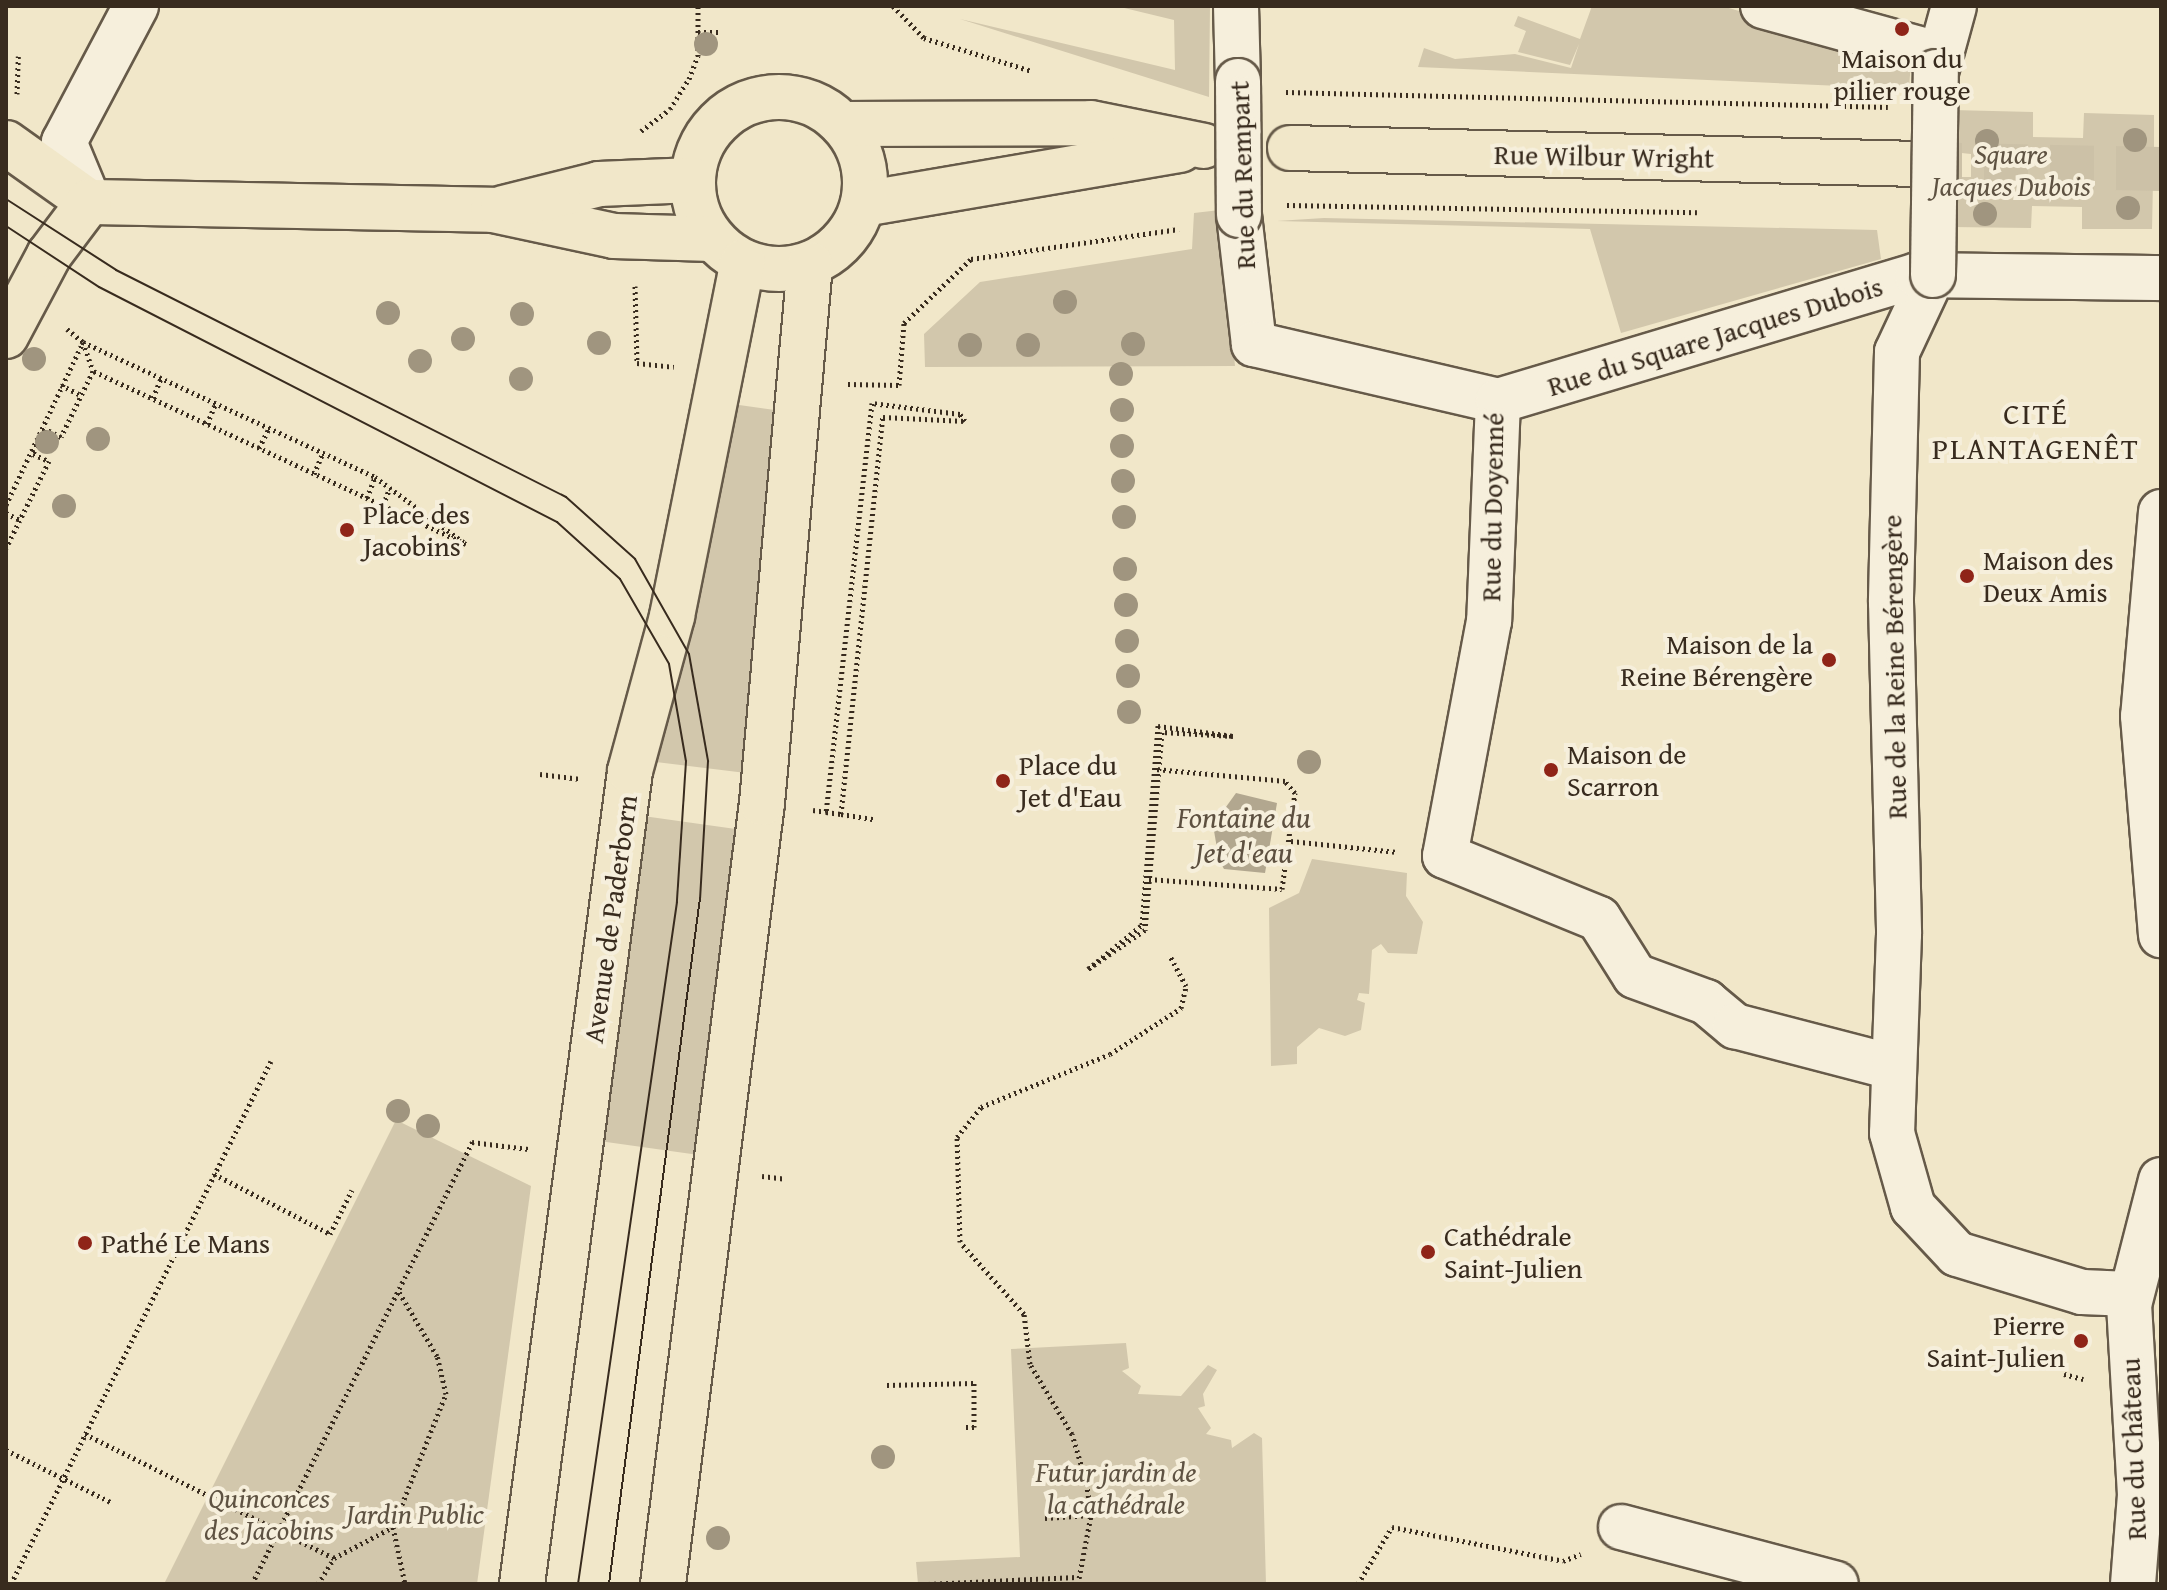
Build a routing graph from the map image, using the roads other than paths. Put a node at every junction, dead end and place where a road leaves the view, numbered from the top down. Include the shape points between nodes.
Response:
1 (136, 6) edge
2 (1236, 6) edge
3 (1763, 6) edge
4 (1954, 6) edge
5 (1936, 63) junction
6 (842, 124) junction
7 (6, 143) edge
8 (1290, 148) dead end
9 (1918, 164) tunnel mouth
10 (693, 180) junction
11 (89, 202) junction
12 (863, 204) junction
13 (493, 210) junction
14 (728, 250) junction
15 (810, 264) junction
16 (1933, 275) junction
17 (2161, 278) edge
18 (6, 336) edge
19 (1254, 344) joint
20 (1498, 401) junction
21 (2161, 512) edge
22 (2161, 935) edge
23 (1892, 1067) junction
24 (2155, 1200) edge
25 (2130, 1294) junction
26 (2149, 1423) edge
27 (1621, 1527) road end
28 (1824, 1580) edge
29 (522, 1584) edge
30 (663, 1584) edge
31 (2133, 1584) edge

1 - 11 street via 64,142
2 - 19 street, Rue du Rempart, bridge via 1239,215
3 - 5 street
4 - 5 street
5 - 16 street, bridge
6 - 10 main road via 793,98 748,103 712,129
6 - 12 main road via 862,158
6 - 12 main road via 1091,123 1206,146
7 - 11 main road
8 - 9 main road, Rue Wilbur Wright
10 - 13 main road via 599,184
10 - 14 main road
11 - 13 main road
11 - 18 main road via 49,255
12 - 15 main road via 841,244
13 - 14 main road via 614,236
14 - 15 main road via 772,270
14 - 29 main road, Avenue de Paderborn via 672,616 630,771
15 - 30 main road via 762,803
16 - 17 street
16 - 20 street, Rue du Square Jacques Dubois
16 - 23 street, Rue de la Reine Bérengère via 1897,352 1891,602 1899,934
19 - 20 street, Rue du Doyenné
20 - 23 street, Rue du Doyenné via 1489,621 1428,854 1599,919 1635,976 1706,1002 1735,1026
21 - 22 street via 2143,716
23 - 25 street, Rue de la Reine Bérengère via 1899,1174 1913,1207 1941,1241 1971,1260 2068,1288
24 - 25 street, Rue du Château
25 - 26 street, Rue du Château
26 - 31 street, Rue du Château
27 - 28 street

